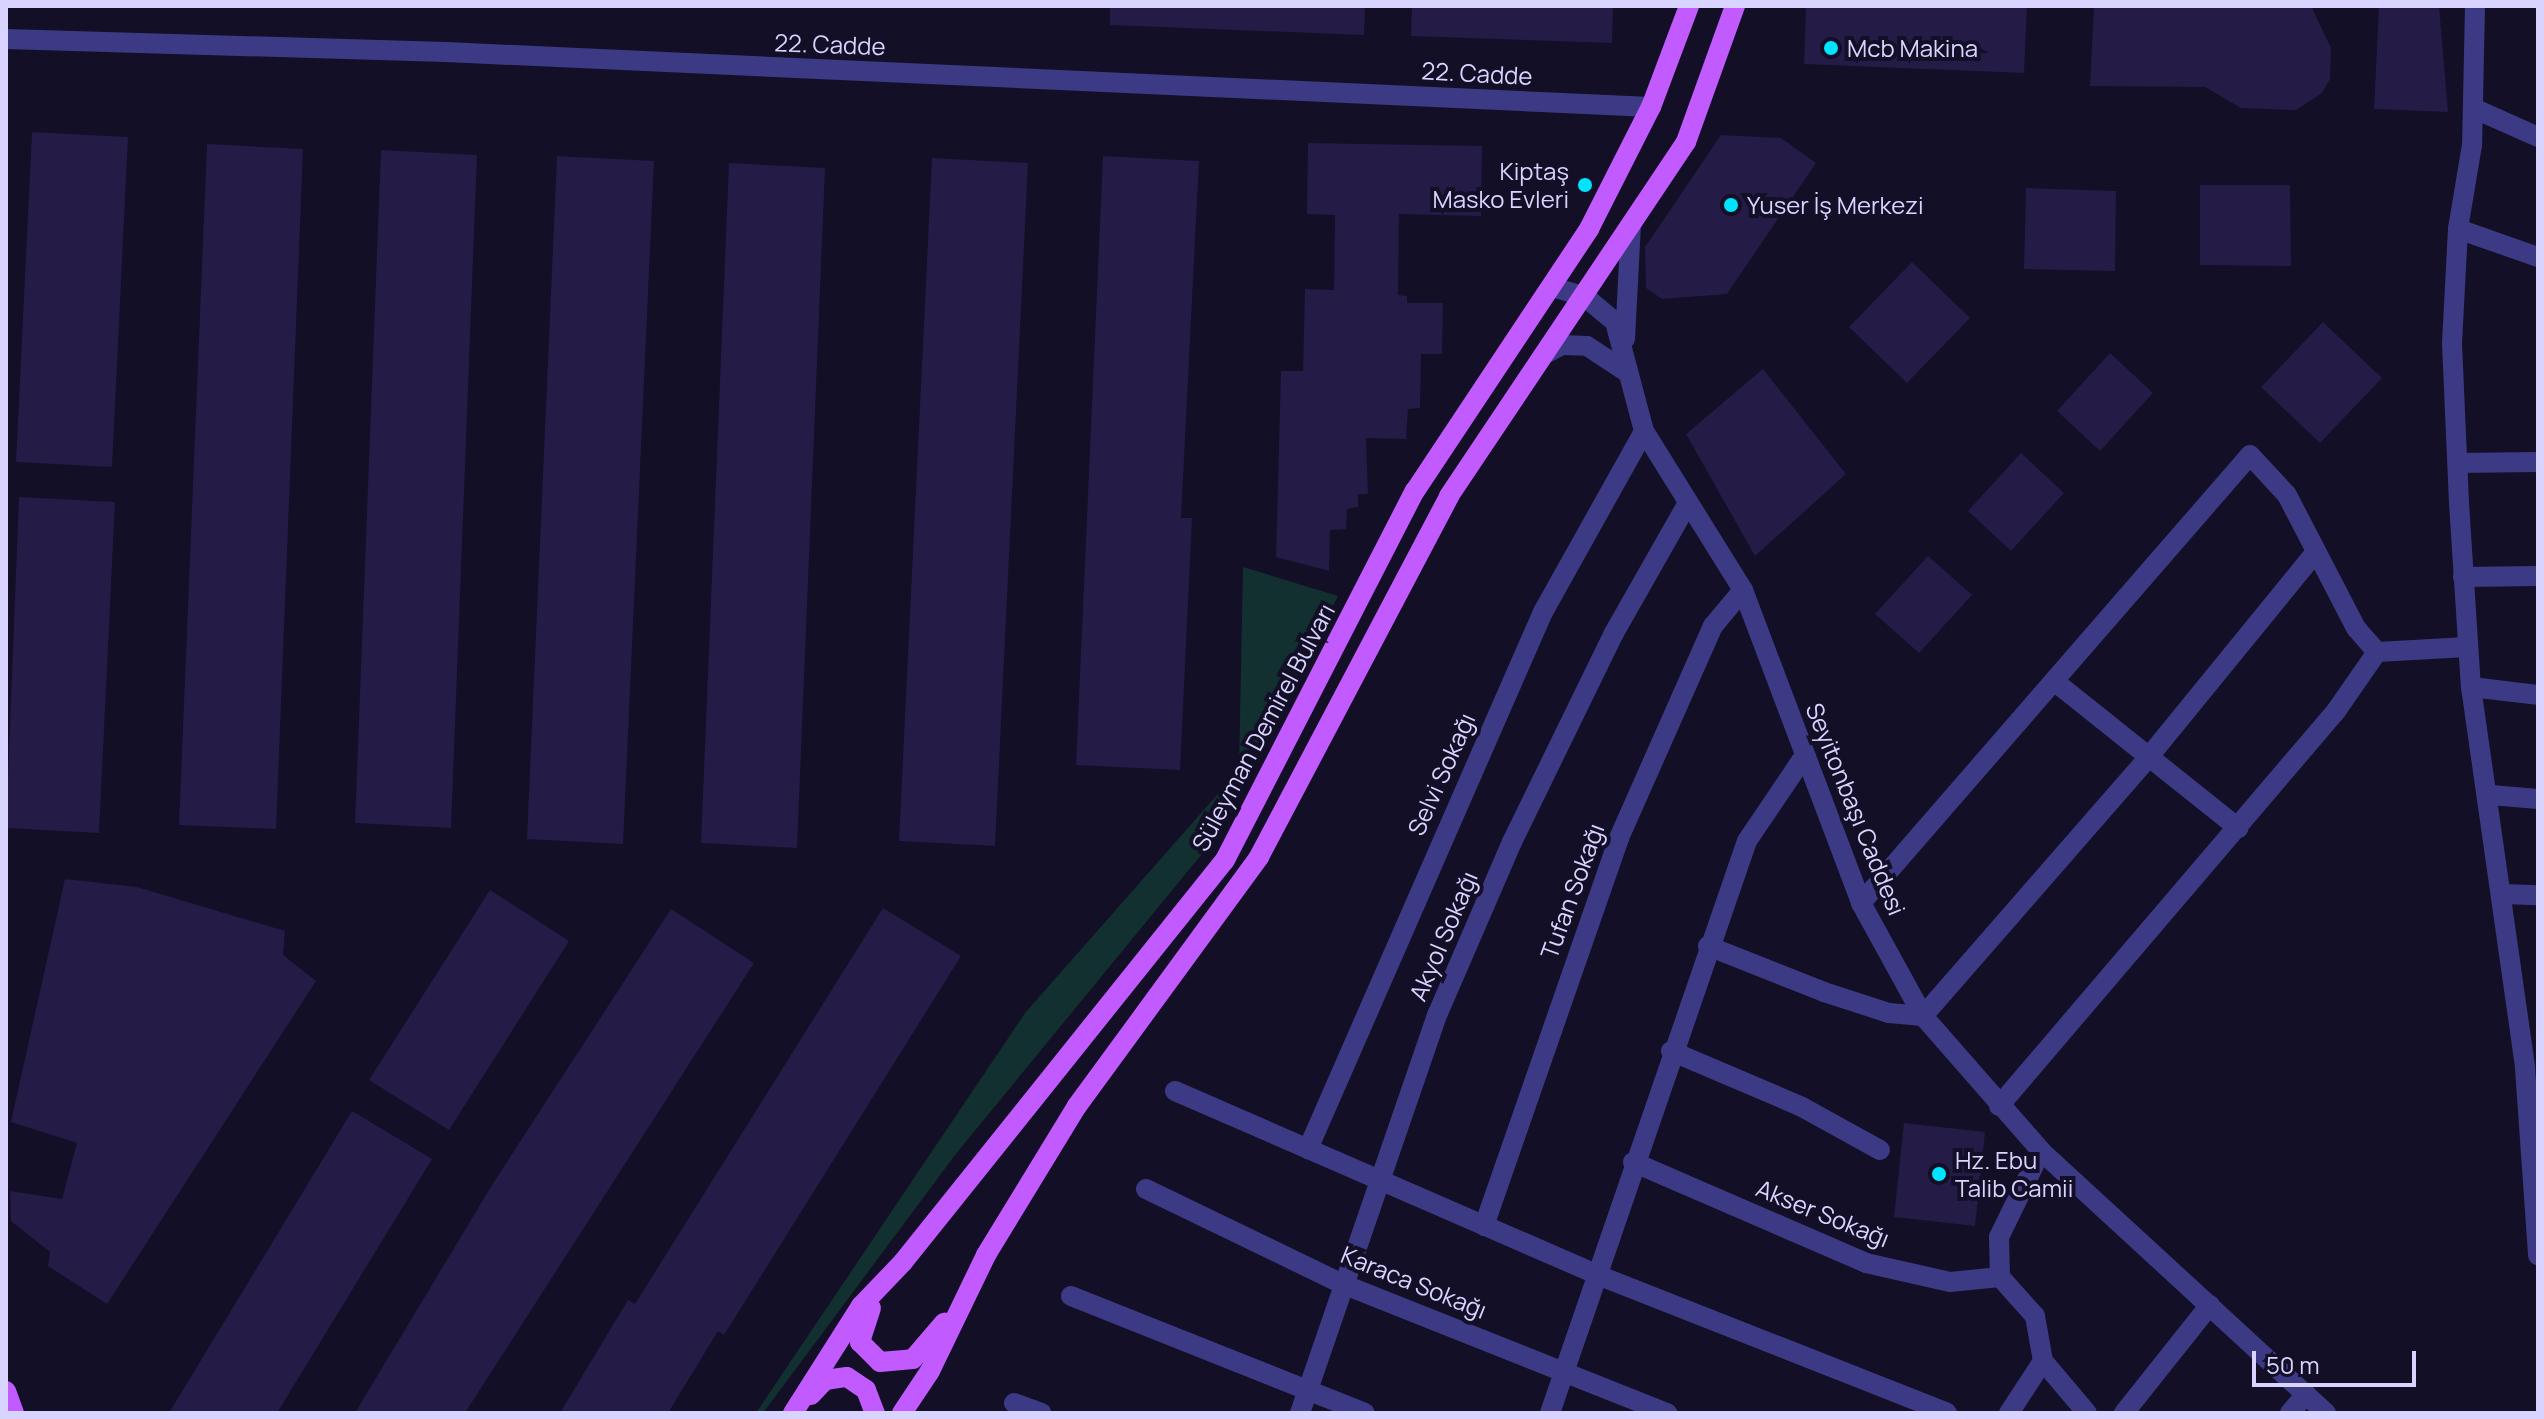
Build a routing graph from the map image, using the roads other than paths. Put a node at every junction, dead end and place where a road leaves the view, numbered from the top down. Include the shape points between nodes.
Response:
1 (1689, 6) edge
2 (1735, 6) edge
3 (2475, 6) edge
4 (6, 39) edge
5 (1651, 107) junction
6 (2473, 108) junction
7 (2538, 137) edge
8 (1631, 225) junction
9 (2458, 229) junction
10 (2538, 257) edge
11 (1552, 287) junction
12 (1584, 296) junction
13 (1545, 354) junction
14 (1625, 371) junction
15 (1644, 431) junction
16 (2538, 462) edge
17 (2458, 463) junction
18 (1688, 503) junction
19 (2314, 554) junction
20 (2538, 576) edge
21 (2463, 577) junction
22 (1743, 590) junction
23 (2467, 647) junction
24 (2377, 652) junction
25 (2054, 681) junction
26 (2471, 687) junction
27 (2538, 695) edge
28 (1803, 758) junction
29 (2147, 759) junction
30 (2491, 795) junction
31 (2538, 799) edge
32 (2238, 828) junction
33 (2503, 894) junction
34 (2538, 895) edge
35 (1861, 903) junction
36 (1708, 946) junction
37 (1923, 1016) junction
38 (1671, 1051) junction
39 (1175, 1091) dead end
40 (1999, 1106) junction
41 (1308, 1149) junction
42 (1880, 1150) dead end
43 (2041, 1151) junction
44 (1633, 1162) junction
45 (1381, 1181) junction
46 (1146, 1189) dead end
47 (2537, 1221) edge
48 (1484, 1226) junction
49 (2538, 1256) edge
50 (903, 1262) junction
51 (1595, 1274) junction
52 (2000, 1277) junction
53 (1345, 1285) junction
54 (1071, 1296) dead end
55 (959, 1305) junction
56 (2210, 1305) junction
57 (2043, 1361) junction
58 (1564, 1369) junction
59 (1309, 1389) junction
60 (6, 1391) edge
61 (2306, 1394) junction
62 (1014, 1403) dead end
63 (14, 1413) edge
64 (795, 1413) edge
65 (875, 1413) edge
66 (902, 1413) edge
67 (1041, 1413) edge
68 (1300, 1413) edge
69 (1365, 1413) edge
70 (1550, 1413) edge
71 (1667, 1413) edge
72 (1947, 1413) edge
73 (2009, 1413) edge
74 (2087, 1413) edge
75 (2124, 1413) edge
76 (2290, 1413) edge
77 (2326, 1413) edge

1 - 5 main road, Süleyman Demirel Bulvarı
2 - 8 main road via 1686,142
3 - 6 street
4 - 5 street, 22. Cadde via 446,52
5 - 11 main road, Süleyman Demirel Bulvarı
6 - 7 street
6 - 9 street
8 - 12 main road
8 - 14 street, Seyitonbaşı Caddesi
9 - 10 street
9 - 17 street via 2452,343
11 - 12 street, Seyitonbaşı Caddesi
11 - 50 main road, Süleyman Demirel Bulvarı via 1415,491 1225,860
12 - 13 main road
12 - 14 street, Seyitonbaşı Caddesi via 1615,322
13 - 14 street via 1562,345 1587,346
13 - 55 main road via 1449,496 1237,892 1077,1106
14 - 15 street, Seyitonbaşı Caddesi
15 - 18 street, Seyitonbaşı Caddesi
15 - 41 street, Selvi Sokağı via 1543,612
16 - 17 street
17 - 21 street
18 - 22 street, Seyitonbaşı Caddesi
18 - 45 street, Akyol Sokağı via 1614,633 1512,842 1438,1013
19 - 24 street
19 - 25 street via 2287,495 2250,455
19 - 29 street
20 - 21 street
21 - 23 street
22 - 28 street, Seyitonbaşı Caddesi
22 - 48 street, Tufan Sokağı via 1713,626 1619,838
23 - 24 street
23 - 26 street
24 - 32 street
25 - 29 street
25 - 35 street
26 - 27 street
26 - 30 street
28 - 35 street, Seyitonbaşı Caddesi
28 - 36 street via 1747,841
29 - 32 street
29 - 37 street
30 - 31 street
30 - 33 street
32 - 40 street
33 - 34 street
33 - 47 street
35 - 37 street, Seyitonbaşı Caddesi
36 - 37 street via 1824,992 1889,1013
36 - 38 street
37 - 40 street, Seyitonbaşı Caddesi
38 - 42 street via 1802,1107
38 - 44 street
39 - 41 street
40 - 43 street, Seyitonbaşı Caddesi
41 - 45 street
43 - 52 street via 1999,1237
43 - 56 street, Seyitonbaşı Caddesi
44 - 51 street
44 - 52 street, Akser Sokağı via 1866,1263 1950,1282
45 - 48 street
45 - 53 street, Akyol Sokağı
46 - 53 street, Karaca Sokağı
47 - 49 street
48 - 51 street
50 - 55 main road via 860,1330 866,1352 880,1362 913,1359
50 - 64 main road, Süleyman Demirel Bulvarı via 841,1331
51 - 58 street
51 - 72 street
52 - 57 street via 2035,1316
53 - 58 street, Karaca Sokağı
53 - 59 street, Akyol Sokağı
54 - 59 street
55 - 66 main road via 930,1371
56 - 61 street, Seyitonbaşı Caddesi
56 - 75 street
57 - 73 street
57 - 74 street
58 - 70 street
58 - 71 street, Karaca Sokağı
59 - 68 street, Akyol Sokağı
59 - 69 street
60 - 63 main road
61 - 76 street
61 - 77 street, Seyitonbaşı Caddesi
62 - 67 street
64 - 65 main road via 835,1377 859,1383

